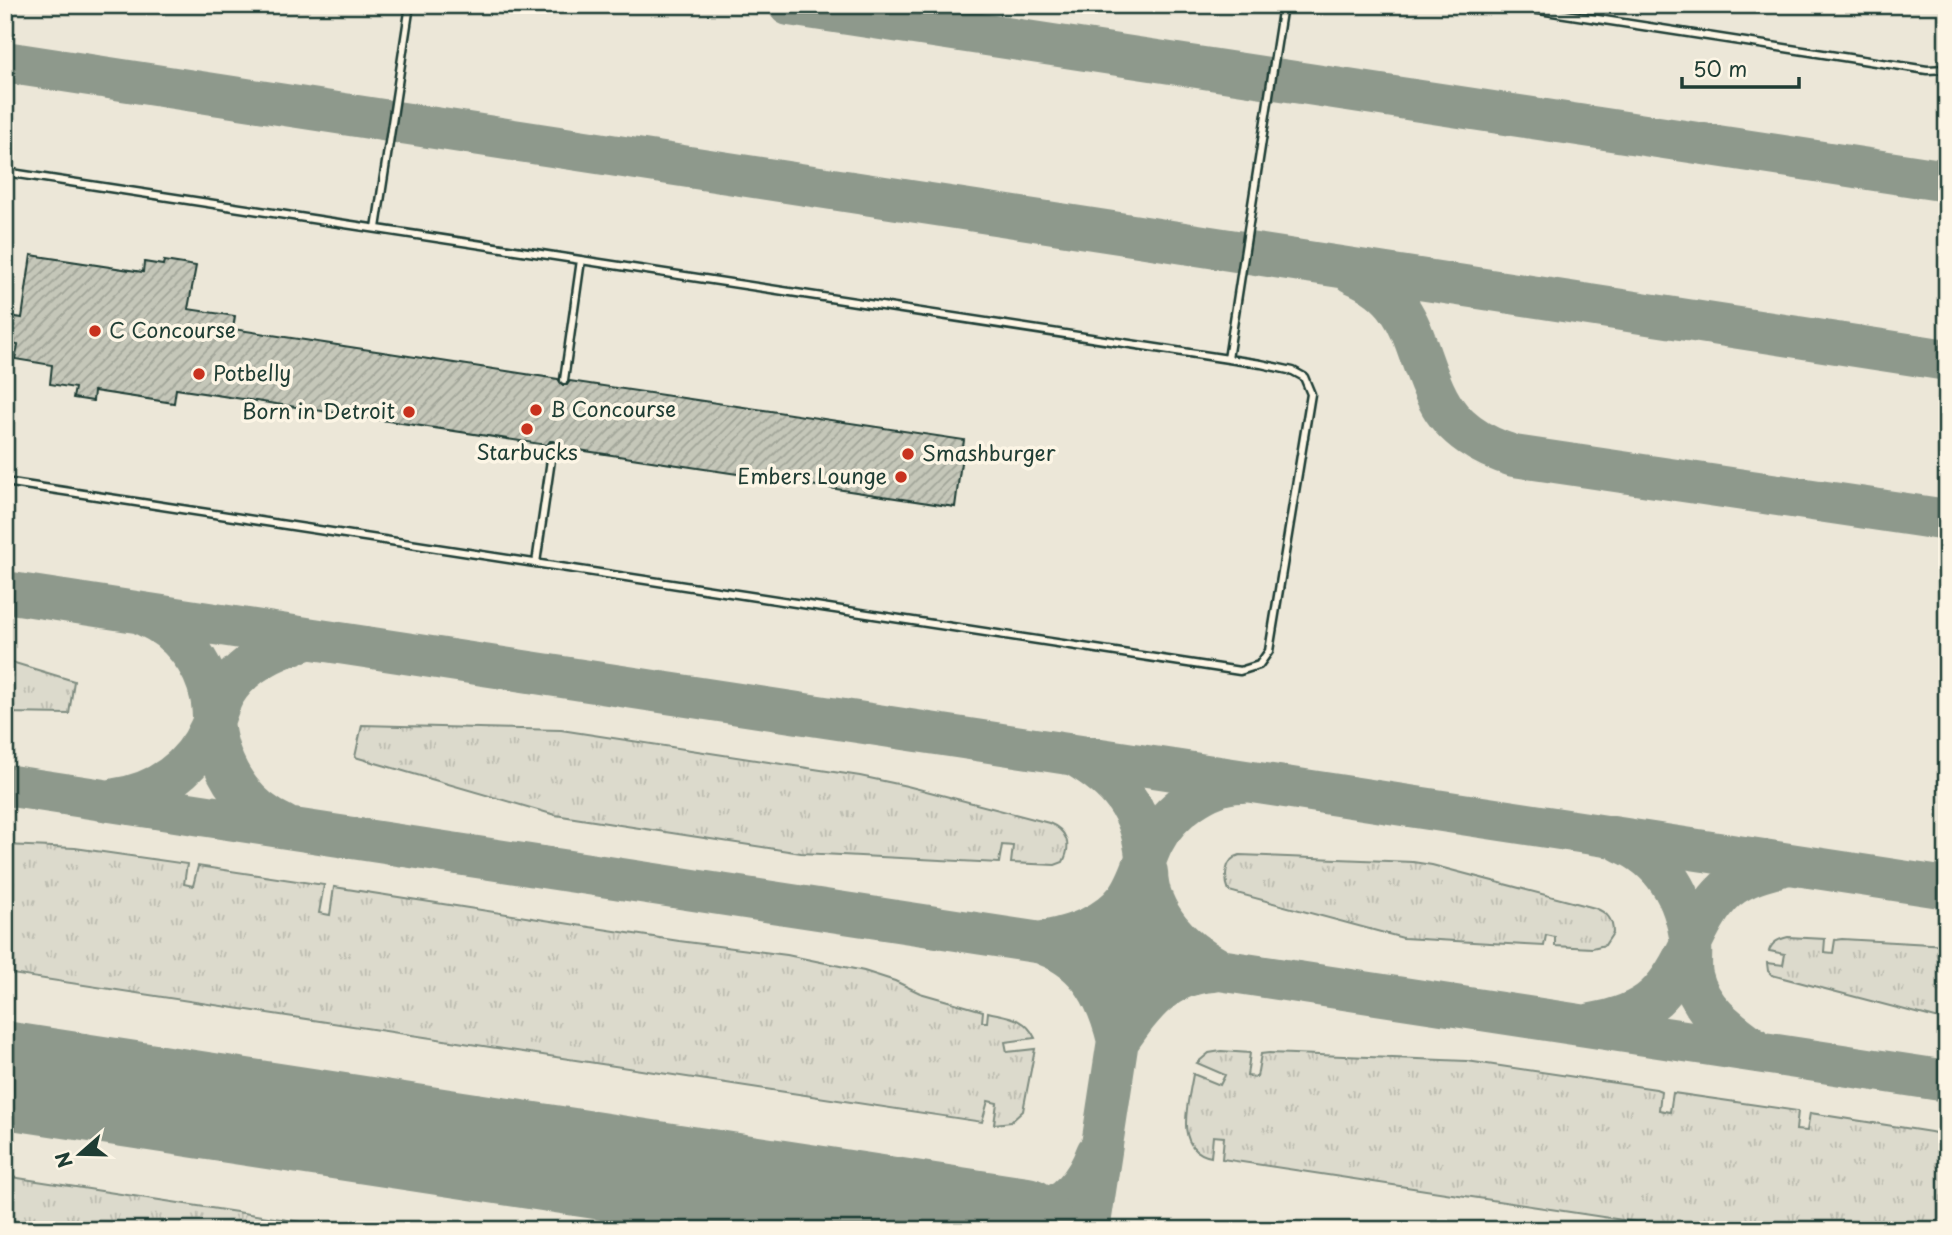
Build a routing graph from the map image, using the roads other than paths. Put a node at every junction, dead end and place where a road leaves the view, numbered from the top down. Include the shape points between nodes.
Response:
1 (410, 5) edge
2 (1283, 5) edge
3 (1507, 5) edge
4 (1947, 69) edge
5 (5, 172) edge
6 (376, 228) junction
7 (581, 260) junction
8 (1228, 359) junction
9 (564, 380) dead end
10 (553, 446) dead end
11 (5, 482) edge
12 (536, 563) junction

1 - 6 lane
2 - 8 lane
3 - 4 lane via 1927,70
5 - 6 lane
6 - 7 lane
7 - 8 lane
7 - 9 lane
8 - 12 lane via 1293,371 1304,377 1311,394 1269,651 1251,669 1240,671
10 - 12 lane
11 - 12 lane

